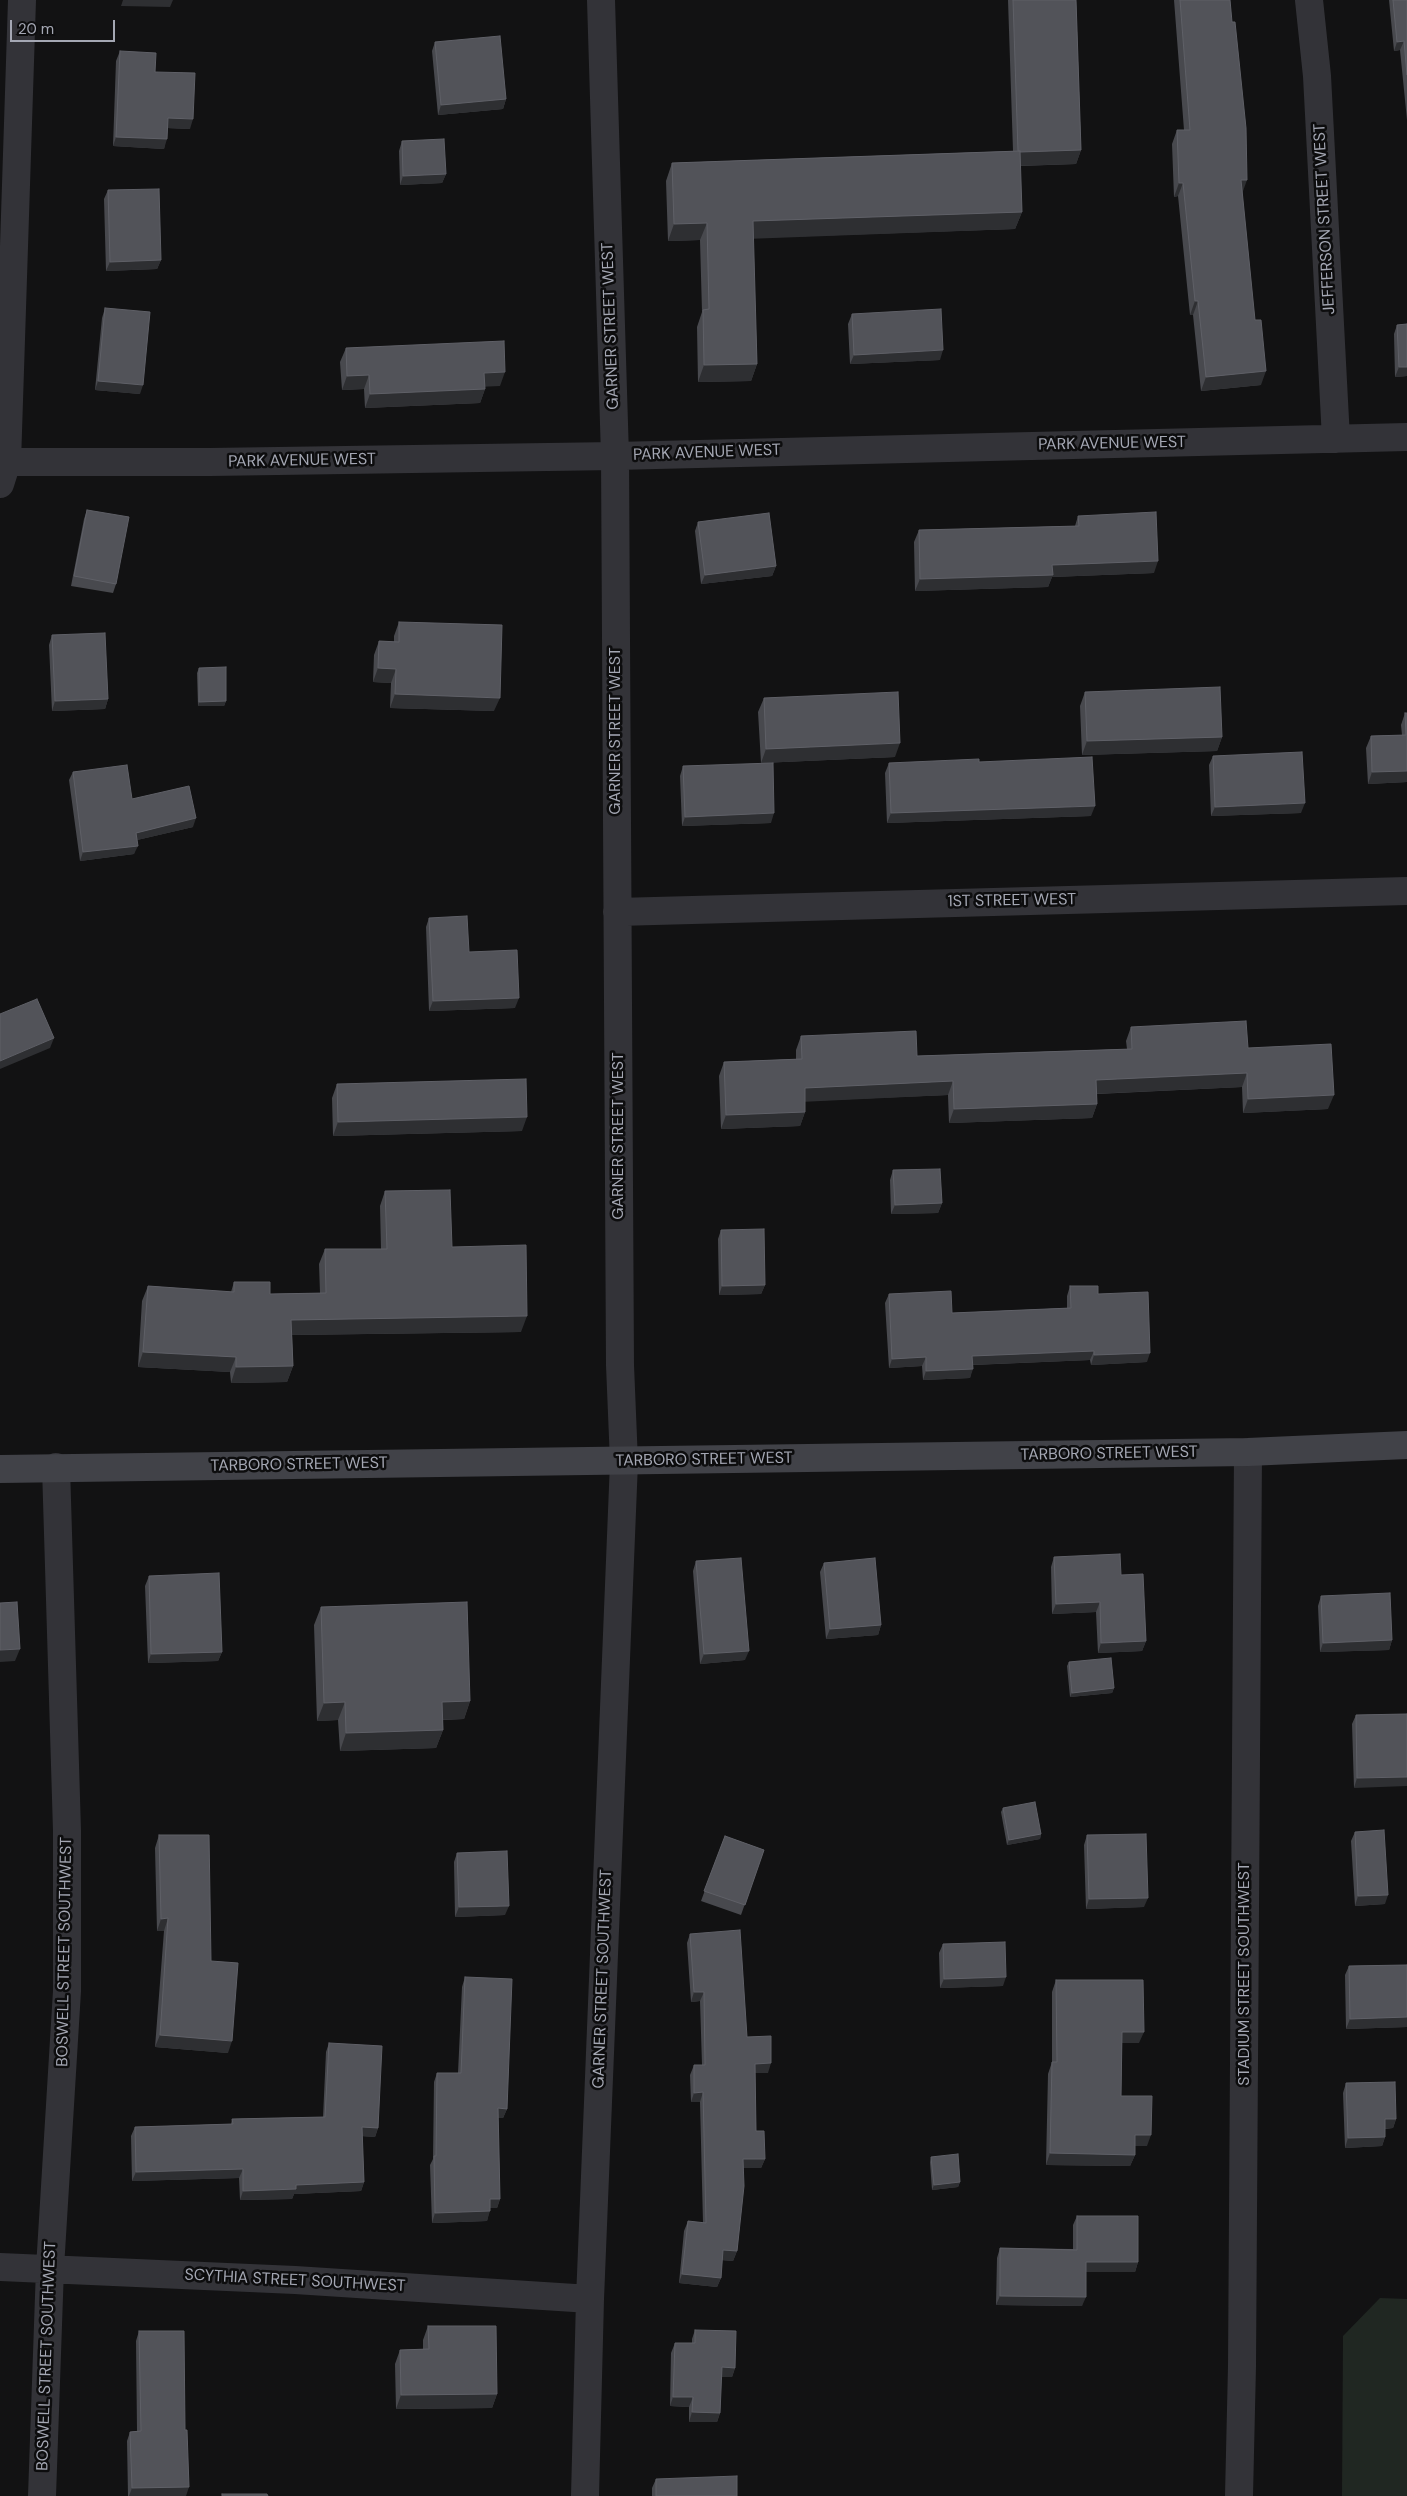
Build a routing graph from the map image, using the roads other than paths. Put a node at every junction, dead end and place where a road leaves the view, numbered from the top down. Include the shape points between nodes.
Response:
1 (22, 0) edge
2 (601, 0) edge
3 (1309, 0) edge
4 (1407, 437) edge
5 (1336, 439) junction
6 (615, 456) junction
7 (4, 473) edge
8 (1407, 891) edge
9 (617, 912) junction
10 (1407, 1445) edge
11 (1248, 1452) junction
12 (624, 1462) junction
13 (56, 1467) junction
14 (0, 1469) edge
15 (0, 2267) edge
16 (50, 2268) junction
17 (590, 2299) junction
18 (42, 2496) edge
19 (585, 2496) edge
20 (1239, 2496) edge

1 - 7 street
2 - 6 street, GARNER STREET WEST
3 - 5 street, JEFFERSON STREET WEST via 1318,76
4 - 5 street, PARK AVENUE WEST
5 - 6 street, PARK AVENUE WEST
6 - 7 street, PARK AVENUE WEST via 210,462
6 - 9 street, GARNER STREET WEST
8 - 9 street, 1ST STREET WEST
9 - 12 street, GARNER STREET WEST via 620,1355
10 - 11 main road, TARBORO STREET WEST
11 - 12 main road, TARBORO STREET WEST
11 - 20 street, STADIUM STREET SOUTHWEST
12 - 13 main road, TARBORO STREET WEST
12 - 17 street, GARNER STREET SOUTHWEST
13 - 14 main road, TARBORO STREET WEST
13 - 16 street, BOSWELL STREET SOUTHWEST via 67,1831 67,1991
15 - 16 street, SCYTHIA STREET SOUTHWEST
16 - 17 street, SCYTHIA STREET SOUTHWEST
16 - 18 street, BOSWELL STREET SOUTHWEST
17 - 19 street, GARNER STREET SOUTHWEST

